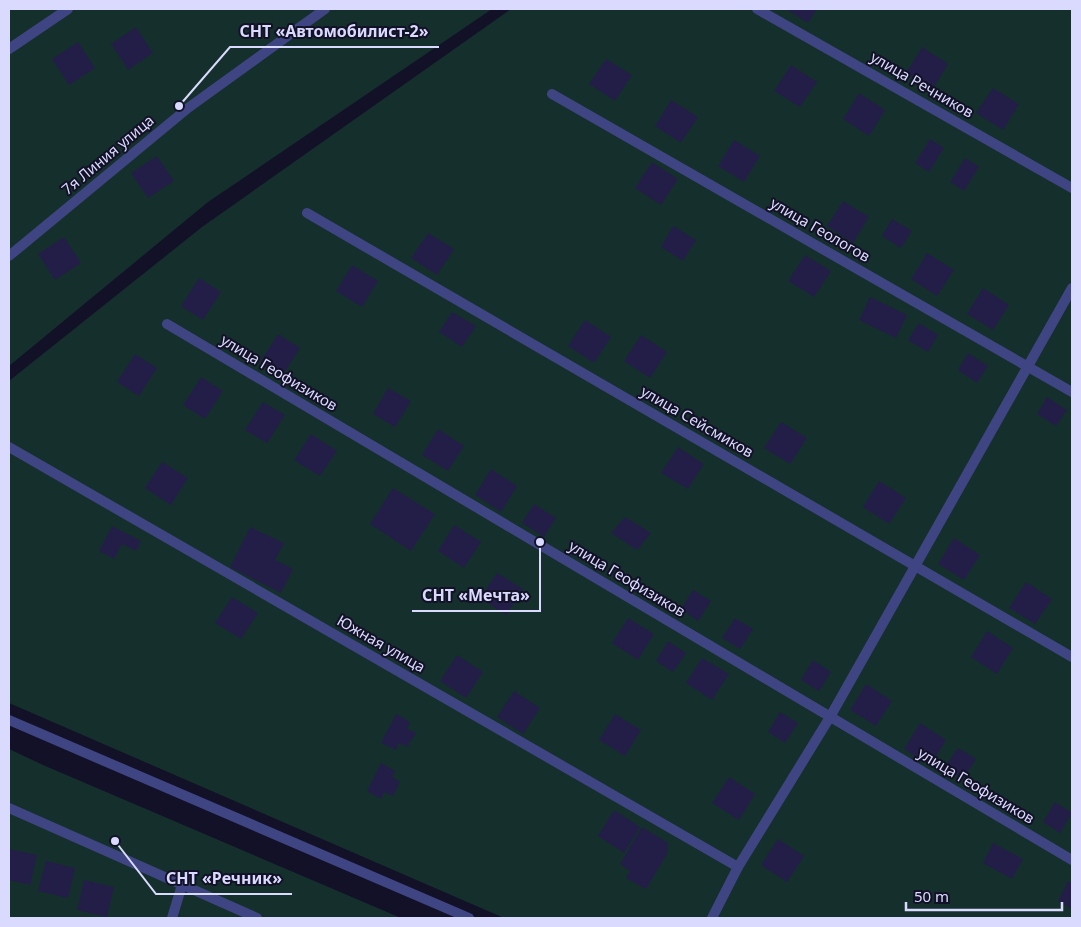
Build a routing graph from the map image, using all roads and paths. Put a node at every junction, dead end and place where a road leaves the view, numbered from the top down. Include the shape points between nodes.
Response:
1 (68, 9) edge
2 (325, 9) edge
3 (757, 9) edge
4 (9, 50) edge
5 (552, 94) dead end
6 (1072, 188) edge
7 (307, 213) dead end
8 (9, 256) edge
9 (1072, 288) edge
10 (167, 324) dead end
11 (1028, 366) junction
12 (1072, 392) edge
13 (9, 447) edge
14 (915, 566) junction
15 (1072, 657) edge
16 (830, 717) junction
17 (9, 720) edge
18 (9, 808) edge
19 (1072, 860) edge
20 (738, 868) junction
21 (182, 885) junction
22 (172, 918) edge
23 (257, 918) edge
24 (469, 918) edge
25 (712, 918) edge

1 - 4 street
2 - 8 street, 7я Линия улица via 188,108
3 - 6 street, улица Речников
5 - 11 street, улица Геологов
7 - 14 street, улица Сейсмиков
9 - 11 street
10 - 16 street, улица Геофизиков
11 - 12 street, улица Геологов
11 - 14 street
13 - 20 street, Южная улица
14 - 15 street, улица Сейсмиков
14 - 16 street
16 - 19 street, улица Геофизиков
16 - 20 street
17 - 24 street
18 - 21 street
20 - 25 street
21 - 22 street
21 - 23 street

